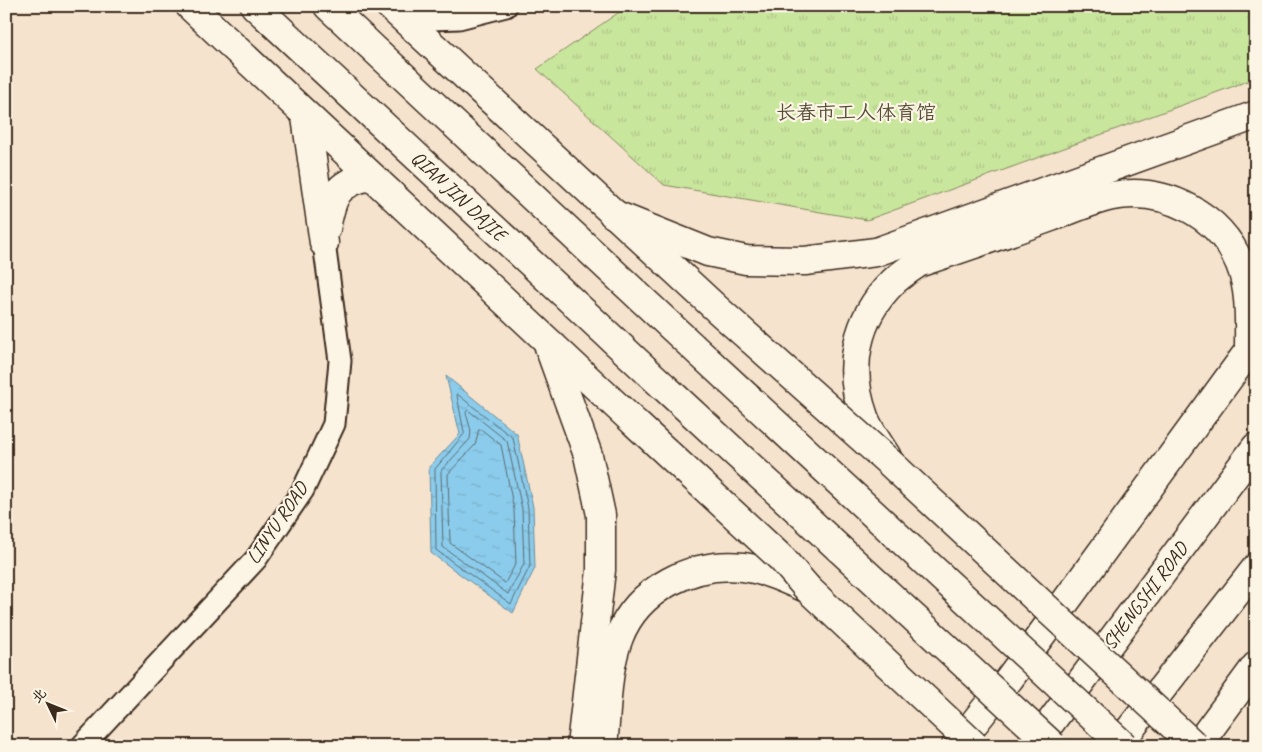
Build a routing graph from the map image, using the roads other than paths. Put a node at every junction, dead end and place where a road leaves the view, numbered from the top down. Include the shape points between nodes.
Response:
1 (190, 6) edge
2 (255, 6) edge
3 (328, 6) edge
4 (506, 6) edge
5 (397, 13) edge
6 (1256, 115) edge
7 (306, 117) junction
8 (370, 176) junction
9 (613, 214) junction
10 (324, 243) junction
11 (548, 343) junction
12 (1252, 346) edge
13 (1256, 447) edge
14 (890, 463) junction
15 (1256, 568) edge
16 (808, 589) junction
17 (1256, 666) edge
18 (596, 745) edge
19 (82, 746) edge
20 (956, 746) edge
21 (975, 746) edge
22 (1034, 746) edge
23 (1053, 746) edge
24 (1116, 746) edge
25 (1124, 746) edge
26 (1196, 746) edge

1 - 7 main road
2 - 23 main road, QIAN JIN DAJIE, bridge
3 - 25 main road, bridge
4 - 5 street via 459,18
5 - 9 main road
6 - 9 main road via 876,252 805,261 746,260 708,252
7 - 8 main road
7 - 10 main road
8 - 10 main road via 351,180 339,189 329,210
8 - 11 main road
9 - 14 main road, bridge
10 - 19 street, LINYU ROAD via 340,361 334,424 303,490 256,559
11 - 16 main road, bridge via 782,559
11 - 18 main road via 588,455 600,515
12 - 14 main road via 1249,303 1240,265 1229,243 1207,219 1180,203 1149,195 1113,196 918,263 894,282 873,308 859,336 854,374 864,418
12 - 20 main road via 1009,679
13 - 22 main road, SHENGSHI ROAD
14 - 26 main road, bridge
15 - 24 main road
16 - 18 main road via 772,573 743,567 688,573 664,583 628,620 613,656
16 - 21 main road, bridge
17 - 26 main road

